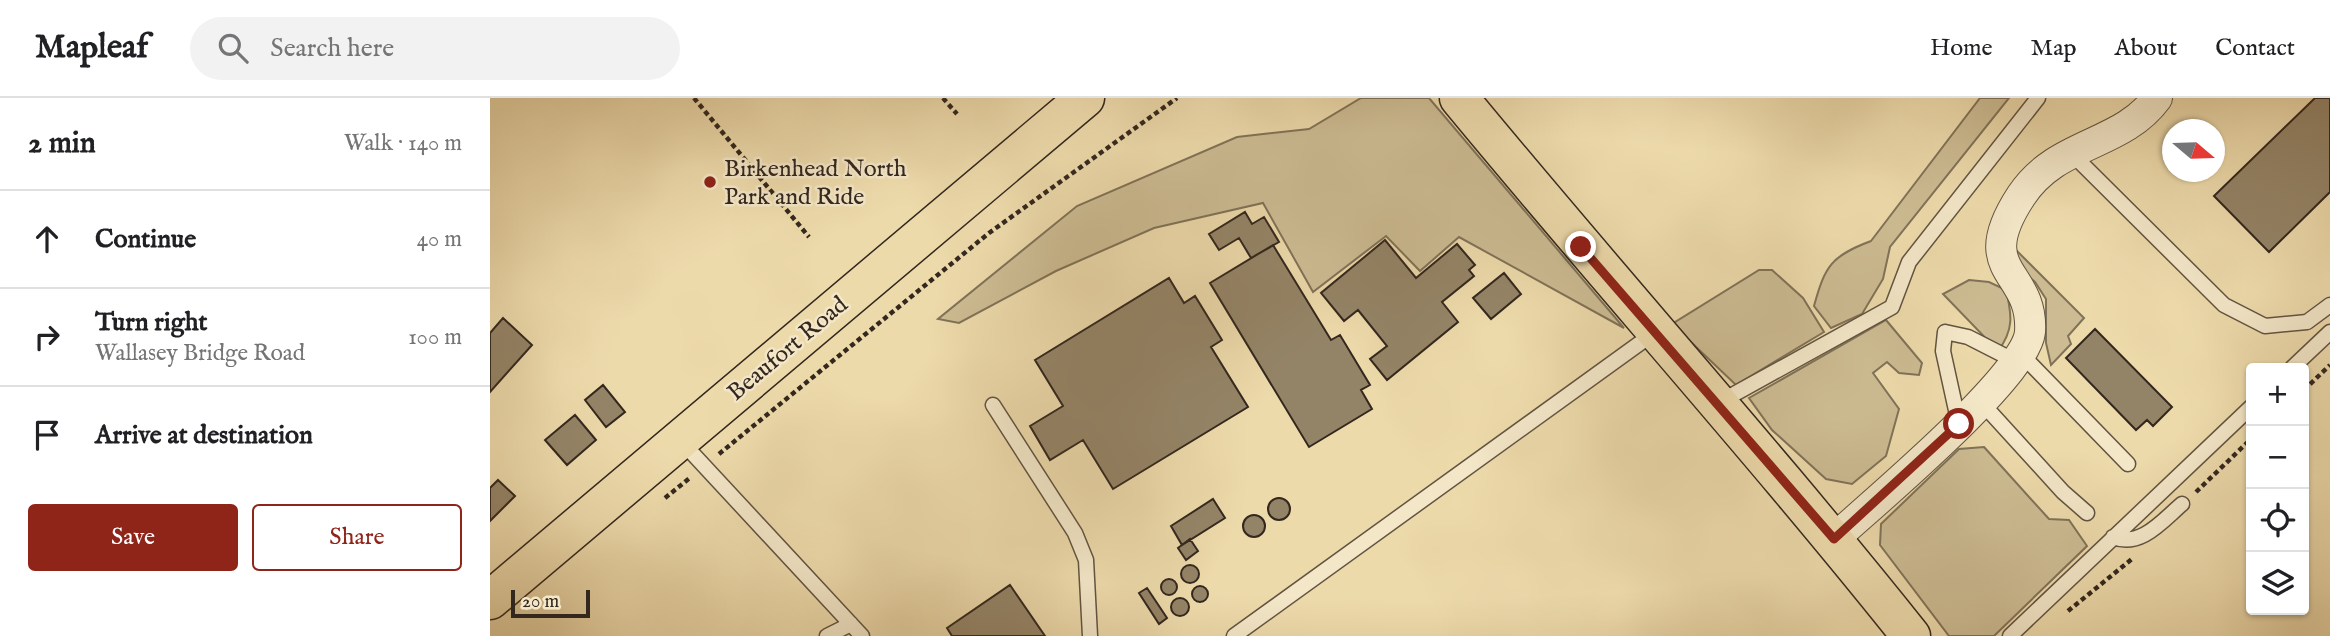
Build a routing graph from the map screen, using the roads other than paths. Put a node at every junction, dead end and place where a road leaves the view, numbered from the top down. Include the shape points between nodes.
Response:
1 (1085, 98) edge
2 (1459, 98) edge
3 (2038, 98) edge
4 (2157, 98) edge
5 (2070, 152) junction
6 (2330, 305) edge
7 (1655, 332) junction
8 (2330, 332) edge
9 (2020, 359) junction
10 (2297, 363) edge
11 (1981, 402) junction
12 (1717, 404) junction
13 (993, 405) dead end
14 (2246, 412) edge
15 (1959, 424) junction
16 (692, 454) junction
17 (2128, 464) dead end
18 (2182, 504) dead end
19 (2087, 513) dead end
20 (2113, 537) junction
21 (1834, 539) junction
22 (494, 591) edge
23 (851, 624) junction
24 (827, 636) edge
25 (862, 636) edge
26 (1090, 636) edge
27 (1234, 636) edge
28 (1911, 636) edge
29 (2010, 636) edge

1 - 16 main road, Beaufort Road
2 - 7 main road
3 - 12 lane via 1909,262 1892,307
4 - 5 street via 2146,113 2122,129
5 - 6 lane via 2224,304 2265,326 2307,322
5 - 9 street via 2044,167 2002,229 2000,256 2029,308 2030,334
7 - 12 main road
7 - 27 lane
8 - 10 lane
9 - 11 street
9 - 15 lane via 1945,332 1943,351
9 - 17 lane
11 - 15 street
11 - 19 lane
12 - 21 main road
13 - 26 lane via 1075,533 1086,560
14 - 20 lane
15 - 21 street
16 - 22 main road, Beaufort Road
16 - 23 lane
18 - 20 lane via 2143,537
20 - 29 lane
21 - 28 main road
23 - 24 lane
23 - 25 lane

